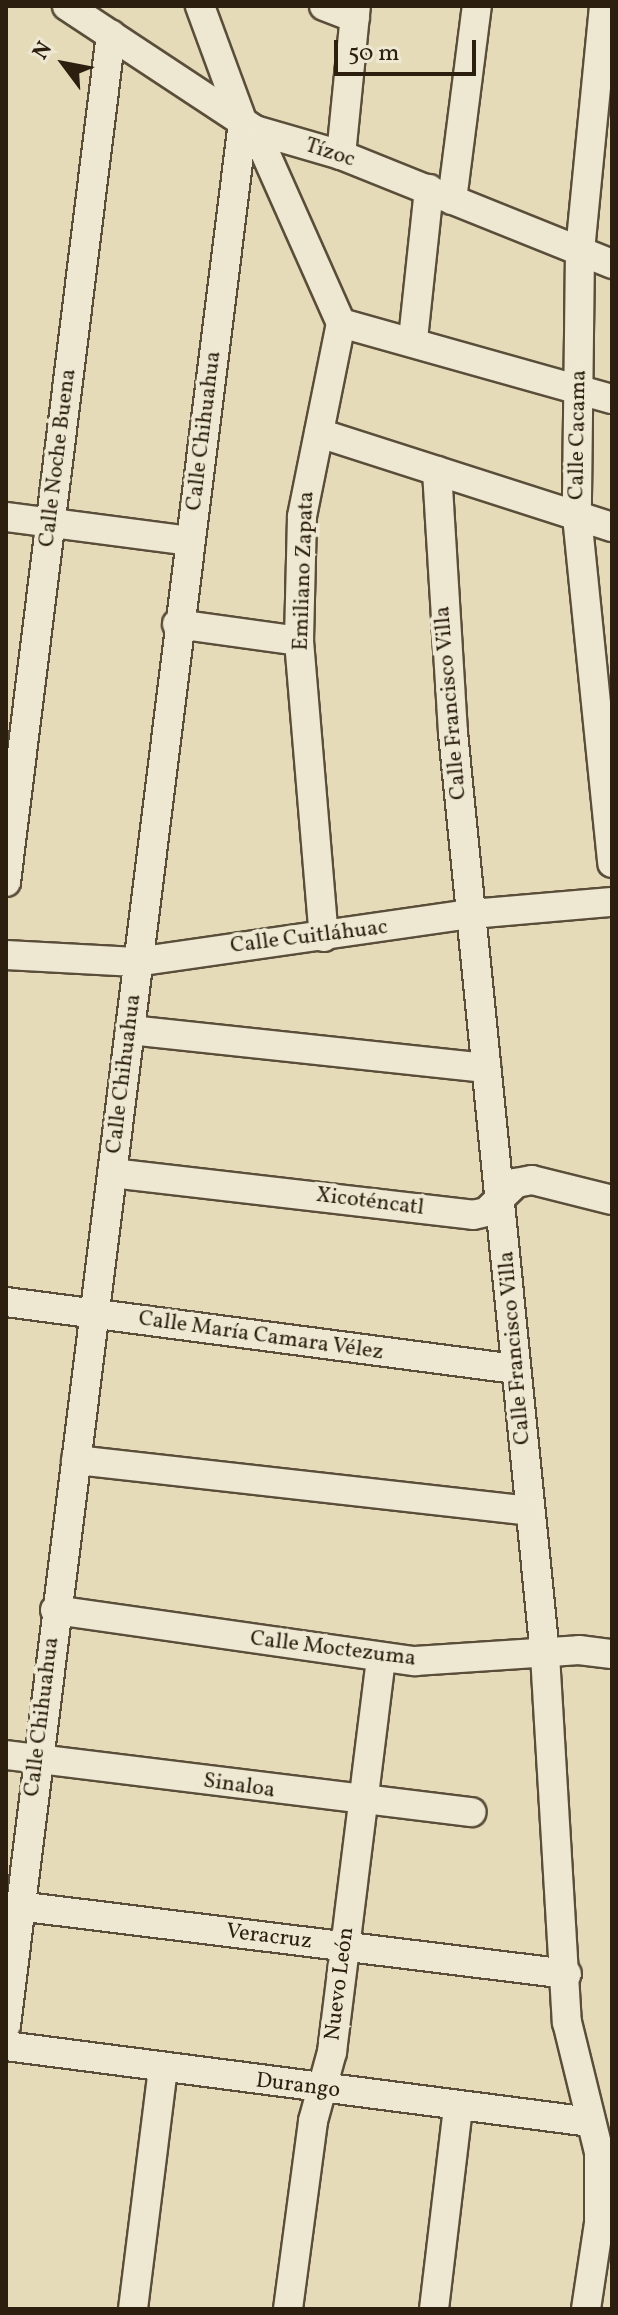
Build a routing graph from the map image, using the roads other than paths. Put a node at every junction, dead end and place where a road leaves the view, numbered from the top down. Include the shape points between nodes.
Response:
1 (200, 6) edge
2 (324, 6) edge
3 (477, 6) edge
4 (604, 6) edge
5 (69, 7) edge
6 (355, 12) edge
7 (111, 34) junction
8 (249, 126) junction
9 (341, 155) junction
10 (441, 195) junction
11 (580, 252) junction
12 (612, 264) edge
13 (341, 323) junction
14 (413, 339) junction
15 (579, 388) junction
16 (612, 399) edge
17 (319, 433) junction
18 (437, 471) junction
19 (577, 516) junction
20 (6, 517) edge
21 (50, 524) junction
22 (612, 527) edge
23 (190, 541) junction
24 (177, 624) junction
25 (299, 641) junction
26 (601, 644) edge
27 (612, 863) edge
28 (6, 882) edge
29 (612, 902) edge
30 (471, 914) junction
31 (324, 937) junction
32 (6, 955) edge
33 (136, 962) junction
34 (130, 1030) junction
35 (486, 1068) junction
36 (112, 1173) junction
37 (503, 1195) junction
38 (612, 1200) edge
39 (6, 1302) edge
40 (93, 1313) junction
41 (515, 1369) junction
42 (76, 1460) junction
43 (529, 1511) junction
44 (55, 1610) junction
45 (612, 1654) edge
46 (545, 1655) junction
47 (381, 1658) junction
48 (6, 1755) edge
49 (37, 1759) junction
50 (360, 1802) junction
51 (472, 1812) dead end
52 (18, 1906) junction
53 (345, 1946) junction
54 (567, 1974) junction
55 (6, 2025) edge
56 (6, 2046) edge
57 (163, 2069) junction
58 (324, 2089) junction
59 (458, 2107) junction
60 (590, 2122) junction
61 (606, 2229) edge
62 (133, 2309) edge
63 (288, 2309) edge
64 (434, 2309) edge
65 (586, 2309) edge

1 - 8 street
2 - 6 street
3 - 10 street
4 - 11 street, Calle Cacama
5 - 7 street, Tízoc
6 - 9 street
7 - 8 street, Tízoc
7 - 21 street, Calle Noche Buena
8 - 9 street, Tízoc
8 - 13 street
8 - 23 street, Calle Chihuahua
9 - 10 street, Tízoc
10 - 11 street, Tízoc
10 - 14 street
11 - 12 street, Tízoc
11 - 15 street, Calle Cacama
13 - 14 street
13 - 17 street, Emiliano Zapata
14 - 15 street
15 - 16 street
15 - 19 street, Calle Cacama
17 - 18 street
17 - 25 street, Emiliano Zapata via 302,517
18 - 19 street
18 - 30 street, Calle Francisco Villa
19 - 22 street
19 - 26 street, Calle Cacama
20 - 21 street
21 - 23 street
21 - 28 street, Calle Noche Buena
23 - 24 street, Calle Chihuahua
24 - 25 street
24 - 33 street, Calle Chihuahua
25 - 31 street, Emiliano Zapata
26 - 27 street, Calle Cacama
29 - 30 street, Calle Cuitláhuac
30 - 31 street, Calle Cuitláhuac
30 - 35 street, Calle Francisco Villa
31 - 33 street, Calle Cuitláhuac
32 - 33 street, Calle Cuitláhuac
33 - 34 street, Calle Chihuahua
34 - 35 street
34 - 36 street, Calle Chihuahua
35 - 37 street, Calle Francisco Villa
36 - 37 street, Xicoténcatl via 473,1215 486,1212
36 - 40 street, Calle Chihuahua
37 - 38 street, Xicoténcatl via 532,1180
37 - 41 street, Calle Francisco Villa
39 - 40 street, Calle María Camara Vélez
40 - 41 street, Calle María Camara Vélez
40 - 42 street, Calle Chihuahua
41 - 43 street, Calle Francisco Villa
42 - 43 street
42 - 44 street, Calle Chihuahua
43 - 46 street, Calle Francisco Villa
44 - 47 street, Calle Moctezuma
44 - 49 street, Calle Chihuahua
45 - 46 street, Calle Moctezuma
46 - 47 street, Calle Moctezuma
46 - 54 street, Calle Francisco Villa
47 - 50 street, Nuevo León
48 - 49 street, Sinaloa
49 - 50 street, Sinaloa
49 - 52 street, Calle Chihuahua
50 - 51 street, Sinaloa
50 - 53 street, Nuevo León
52 - 53 street, Veracruz
52 - 55 street, Calle Chihuahua
53 - 54 street, Veracruz
53 - 58 street, Nuevo León
54 - 60 street, Calle Francisco Villa via 567,2022
56 - 57 street, Durango
57 - 58 street, Durango
57 - 62 street
58 - 59 street, Durango
58 - 63 street, Nuevo León via 313,2121
59 - 60 street, Durango
59 - 64 street
60 - 61 street, Calle Francisco Villa via 599,2152
61 - 65 street, Calle Francisco Villa

